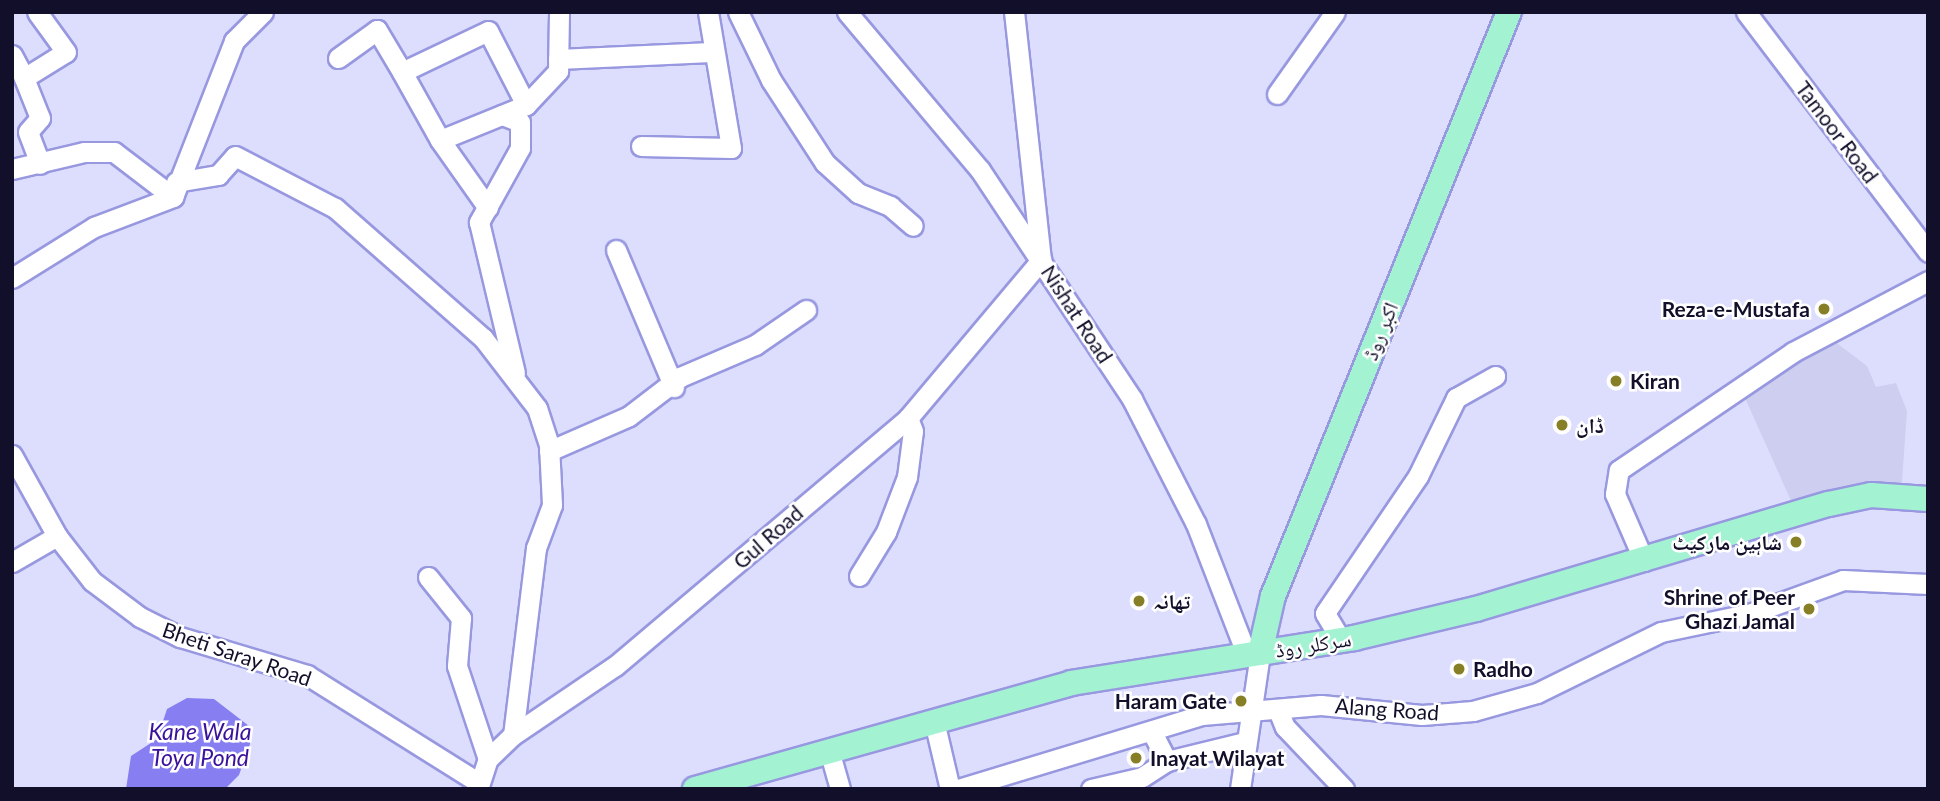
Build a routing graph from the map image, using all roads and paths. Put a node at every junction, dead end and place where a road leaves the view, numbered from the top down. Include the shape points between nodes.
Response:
1 (37, 12) edge
2 (262, 12) edge
3 (559, 12) edge
4 (708, 12) edge
5 (738, 12) edge
6 (847, 12) edge
7 (1014, 12) edge
8 (1335, 12) edge
9 (1509, 12) edge
10 (1748, 13) edge
11 (711, 52) junction
12 (12, 55) edge
13 (338, 58) dead end
14 (558, 60) junction
15 (402, 72) junction
16 (24, 78) junction
17 (1277, 94) dead end
18 (526, 105) junction
19 (502, 115) junction
20 (440, 140) junction
21 (641, 146) dead end
22 (40, 164) junction
23 (12, 169) edge
24 (175, 189) junction
25 (488, 208) junction
26 (913, 226) dead end
27 (617, 250) dead end
28 (1928, 252) edge
29 (1041, 260) junction
30 (12, 278) edge
31 (1928, 281) edge
32 (806, 310) dead end
33 (516, 376) junction
34 (1495, 376) dead end
35 (674, 387) junction
36 (908, 418) junction
37 (549, 451) junction
38 (12, 455) edge
39 (1928, 499) edge
40 (57, 536) junction
41 (1644, 561) junction
42 (12, 562) edge
43 (859, 576) dead end
44 (428, 577) dead end
45 (1928, 584) edge
46 (1341, 640) junction
47 (1253, 653) junction
48 (1278, 710) junction
49 (1250, 713) junction
50 (934, 721) junction
51 (1152, 732) junction
52 (513, 734) junction
53 (1245, 742) junction
54 (829, 750) junction
55 (488, 759) junction
56 (1167, 761) junction
57 (477, 785) edge
58 (1125, 785) edge
59 (971, 787) edge
60 (695, 789) edge
61 (839, 789) edge
62 (950, 789) edge
63 (1091, 789) edge
64 (1240, 789) edge
65 (1344, 789) edge

1 - 16 street via 66,52
2 - 24 street via 234,41
3 - 14 street
4 - 11 street
5 - 26 street via 771,80 825,163 858,193 890,206
6 - 29 street, Nishat Road via 937,114
7 - 29 street
8 - 17 street
9 - 47 main road, اکبر روڈ
10 - 28 street, Tamoor Road
11 - 14 street
11 - 21 street via 732,148
12 - 16 street
13 - 15 street via 377,30
14 - 18 street via 558,71
15 - 18 street via 488,31
15 - 20 street
16 - 22 street via 40,118 28,132
18 - 19 street
19 - 20 street
19 - 25 street via 520,122 520,148
20 - 25 street
22 - 23 street
22 - 24 street via 114,152
24 - 30 street via 94,227
24 - 33 street via 218,175 235,156 335,208 483,338
25 - 33 street via 479,222
27 - 35 street
29 - 36 street, Gul Road
29 - 47 street, Nishat Road via 1132,399 1196,524
31 - 41 street via 1793,352 1619,470 1615,494
32 - 35 street via 755,345 680,377
33 - 37 street via 537,408
34 - 46 street via 1456,398 1418,476 1325,613
35 - 37 street via 629,416
36 - 43 street via 913,431 907,477 886,533
36 - 52 street, Gul Road via 615,666
37 - 52 street via 552,505 536,548
38 - 40 street, Bheti Saray Road
39 - 41 main road, سرکلر روڈ via 1871,495
40 - 42 street
40 - 57 street, Bheti Saray Road via 92,581 140,617 180,637 307,675
41 - 46 main road, سرکلر روڈ
44 - 55 street via 461,618 457,666
45 - 48 street, Alang Road via 1843,580 1752,613 1661,632 1537,693 1473,711 1422,715 1321,705
46 - 47 main road, سرکلر روڈ
47 - 49 street
47 - 50 main road, سرکلر روڈ via 1071,684
48 - 49 street, Alang Road
48 - 65 street via 1285,727
49 - 51 street, Alang Road via 1202,716
49 - 53 street
50 - 54 main road, سرکلر روڈ
50 - 62 street
51 - 56 street
51 - 59 street, Alang Road
52 - 55 street, Gul Road
53 - 56 street
53 - 64 street
54 - 60 main road, سرکلر روڈ
54 - 61 street
55 - 57 street, Gul Road
56 - 58 street
58 - 63 street

